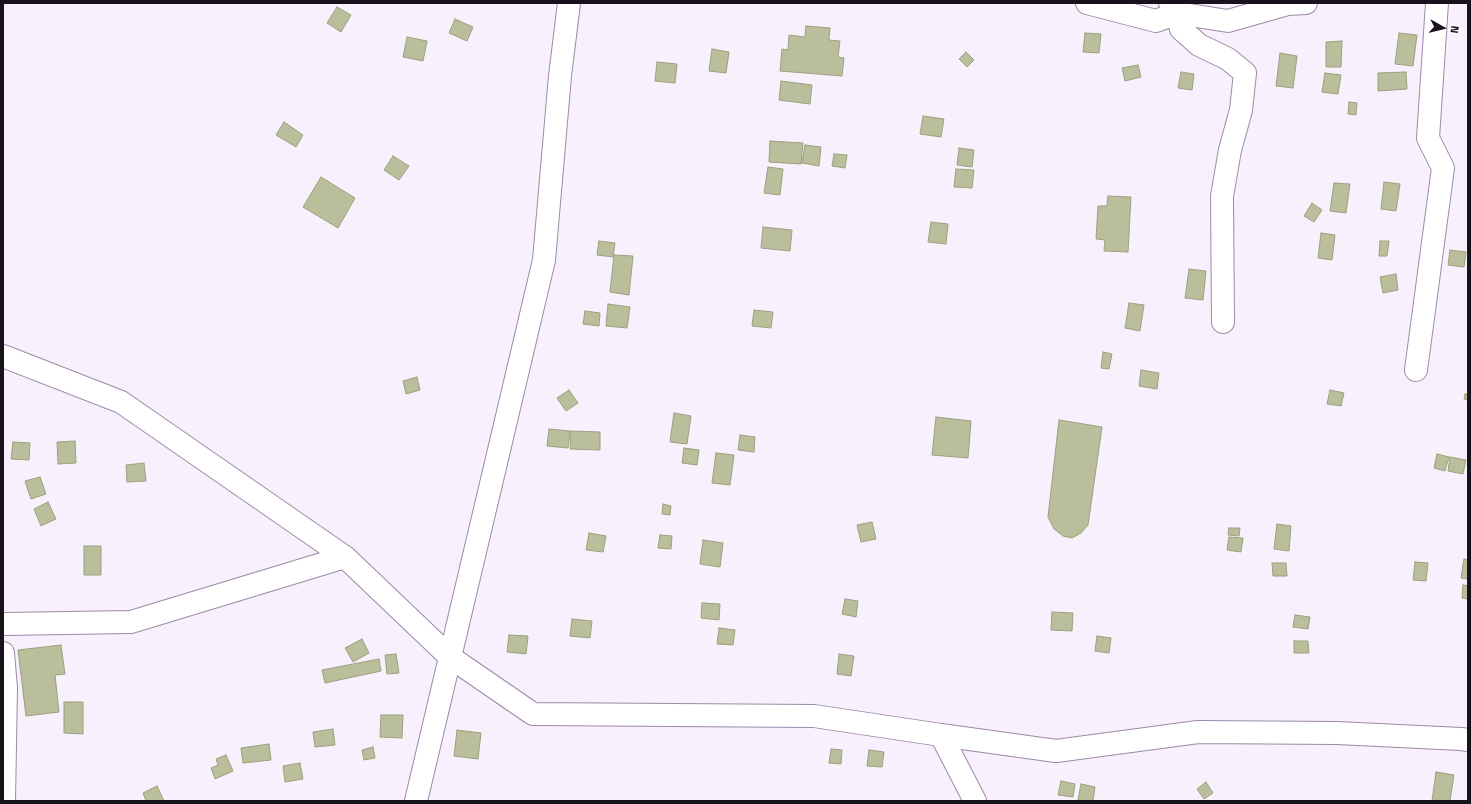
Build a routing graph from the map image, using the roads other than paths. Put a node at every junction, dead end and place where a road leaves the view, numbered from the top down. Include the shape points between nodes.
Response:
1 (569, 3) edge
2 (1087, 3) edge
3 (1306, 3) edge
4 (1436, 3) edge
5 (1174, 8) edge
6 (1223, 322) dead end
7 (3, 356) edge
8 (1416, 370) dead end
9 (345, 558) junction
10 (3, 624) edge
11 (3, 653) edge
12 (450, 657) junction
13 (941, 735) junction
14 (1468, 740) edge
15 (4, 801) edge
16 (416, 801) edge
17 (975, 801) edge

1 - 12 street via 544,260
2 - 5 street via 1156,21
3 - 5 street via 1288,4 1228,21
4 - 8 street via 1428,138 1443,168
5 - 6 street via 1181,28 1199,45 1228,59 1245,73 1241,110 1230,150 1222,196
7 - 9 street via 121,402
9 - 10 street via 131,622
9 - 12 street
11 - 15 street via 6,688
12 - 13 street via 533,714 814,716
12 - 16 street
13 - 14 street via 1056,751 1198,732 1337,733
13 - 17 street

